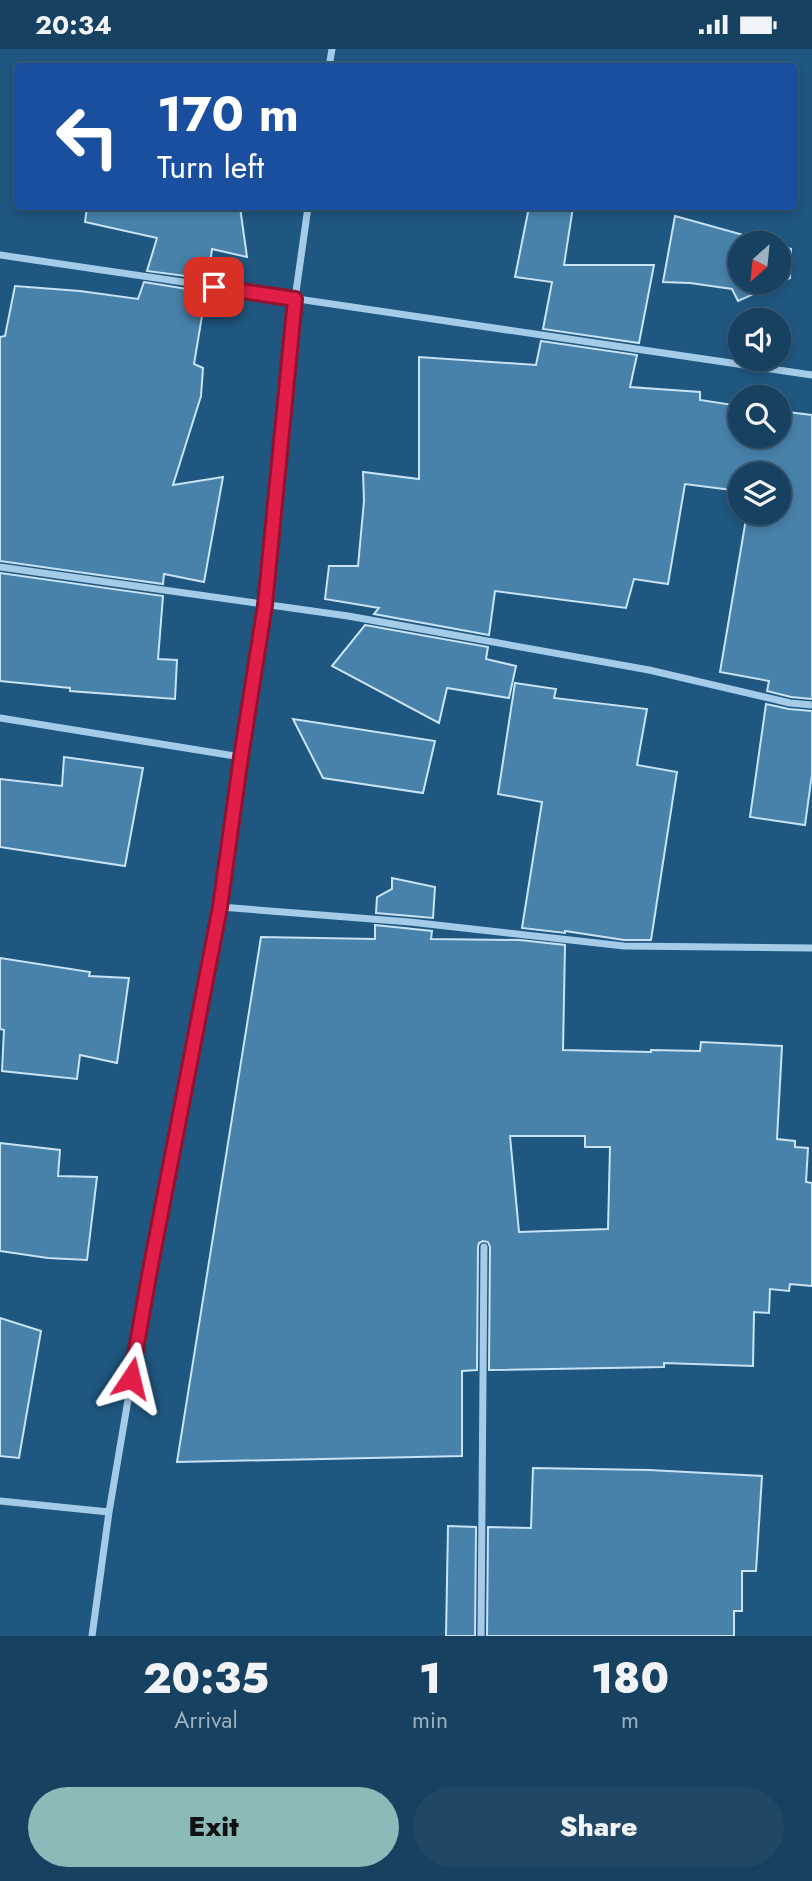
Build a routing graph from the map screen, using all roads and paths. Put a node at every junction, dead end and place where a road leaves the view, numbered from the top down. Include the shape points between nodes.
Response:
1 (308, 210) edge
2 (0, 255) edge
3 (295, 299) junction
4 (812, 375) edge
5 (0, 567) edge
6 (265, 605) junction
7 (812, 705) edge
8 (0, 718) edge
9 (241, 757) junction
10 (220, 907) junction
11 (812, 948) edge
12 (484, 1247) dead end
13 (0, 1501) edge
14 (108, 1512) junction
15 (92, 1636) edge
16 (481, 1636) edge

1 - 3 street
2 - 3 street
3 - 4 street
3 - 6 street
5 - 6 street
6 - 7 street via 649,670
6 - 9 street
8 - 9 street
9 - 10 street
10 - 11 street via 423,923 624,946
10 - 14 street
12 - 16 street
13 - 14 street
14 - 15 street

